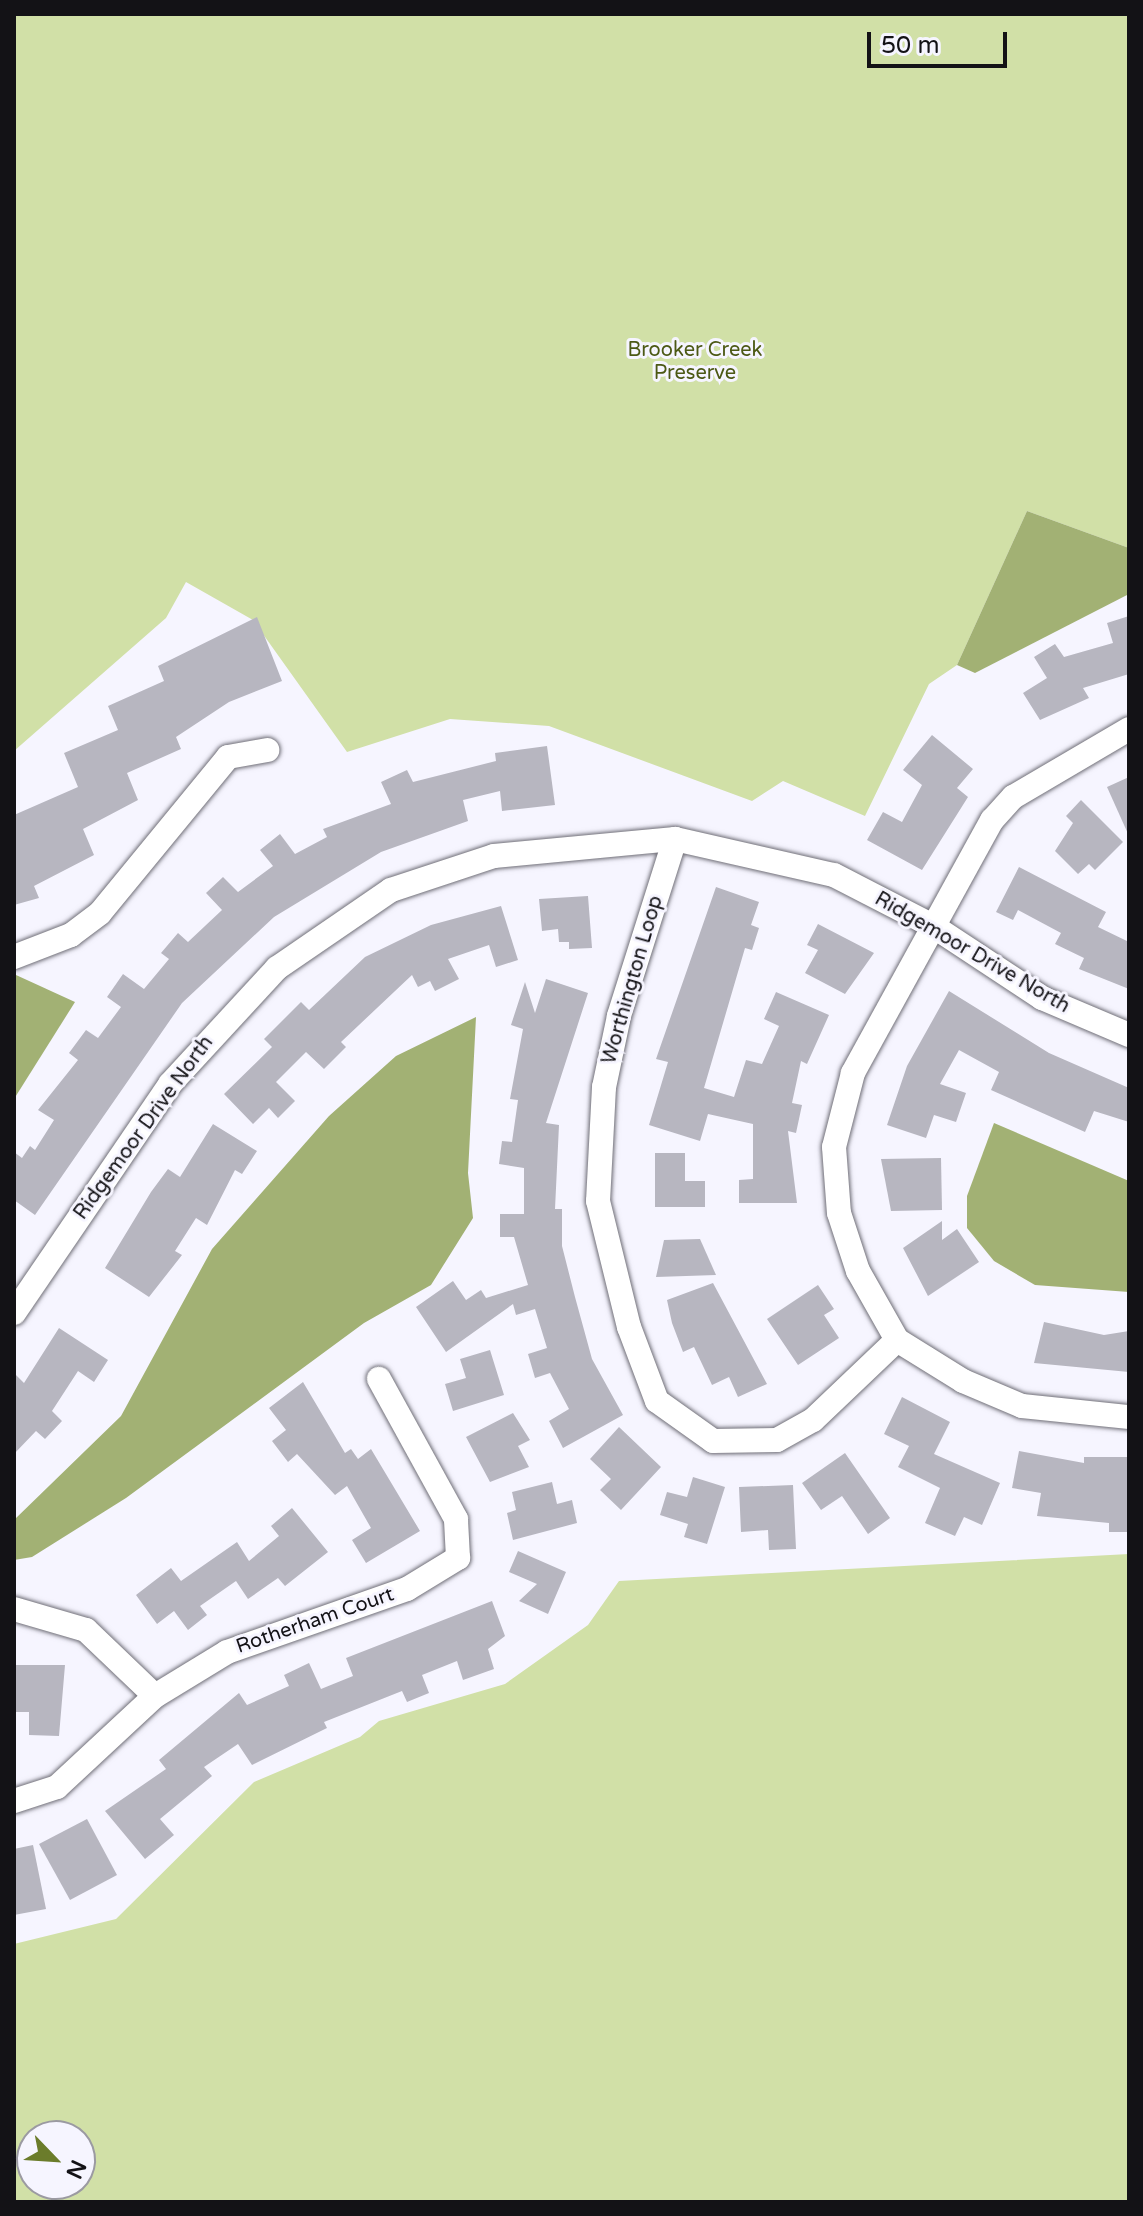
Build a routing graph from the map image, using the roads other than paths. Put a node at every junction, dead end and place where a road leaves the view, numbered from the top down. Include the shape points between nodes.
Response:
1 (1129, 729) edge
2 (267, 750) dead end
3 (675, 839) junction
4 (933, 926) junction
5 (14, 957) edge
6 (1129, 1035) edge
7 (14, 1313) edge
8 (897, 1340) junction
9 (379, 1379) dead end
10 (1129, 1417) edge
11 (14, 1609) edge
12 (155, 1696) junction
13 (14, 1801) edge

1 - 4 street via 1013,797
2 - 5 street via 228,757 100,913 71,935
3 - 4 street, Ridgemoor Drive North via 834,875
3 - 7 street, Ridgemoor Drive North via 494,856 391,890 277,968 170,1084
3 - 8 street, Worthington Loop via 613,1044 598,1201 629,1327 657,1401 713,1441 777,1440 813,1420
4 - 6 street, Ridgemoor Drive North via 1042,998
4 - 8 street via 853,1073 834,1147 849,1242
8 - 10 street via 963,1381 1022,1406
9 - 12 street, Rotherham Court via 456,1519 458,1558 407,1589 227,1652
11 - 12 street via 86,1630
12 - 13 street, Rotherham Court via 57,1787

